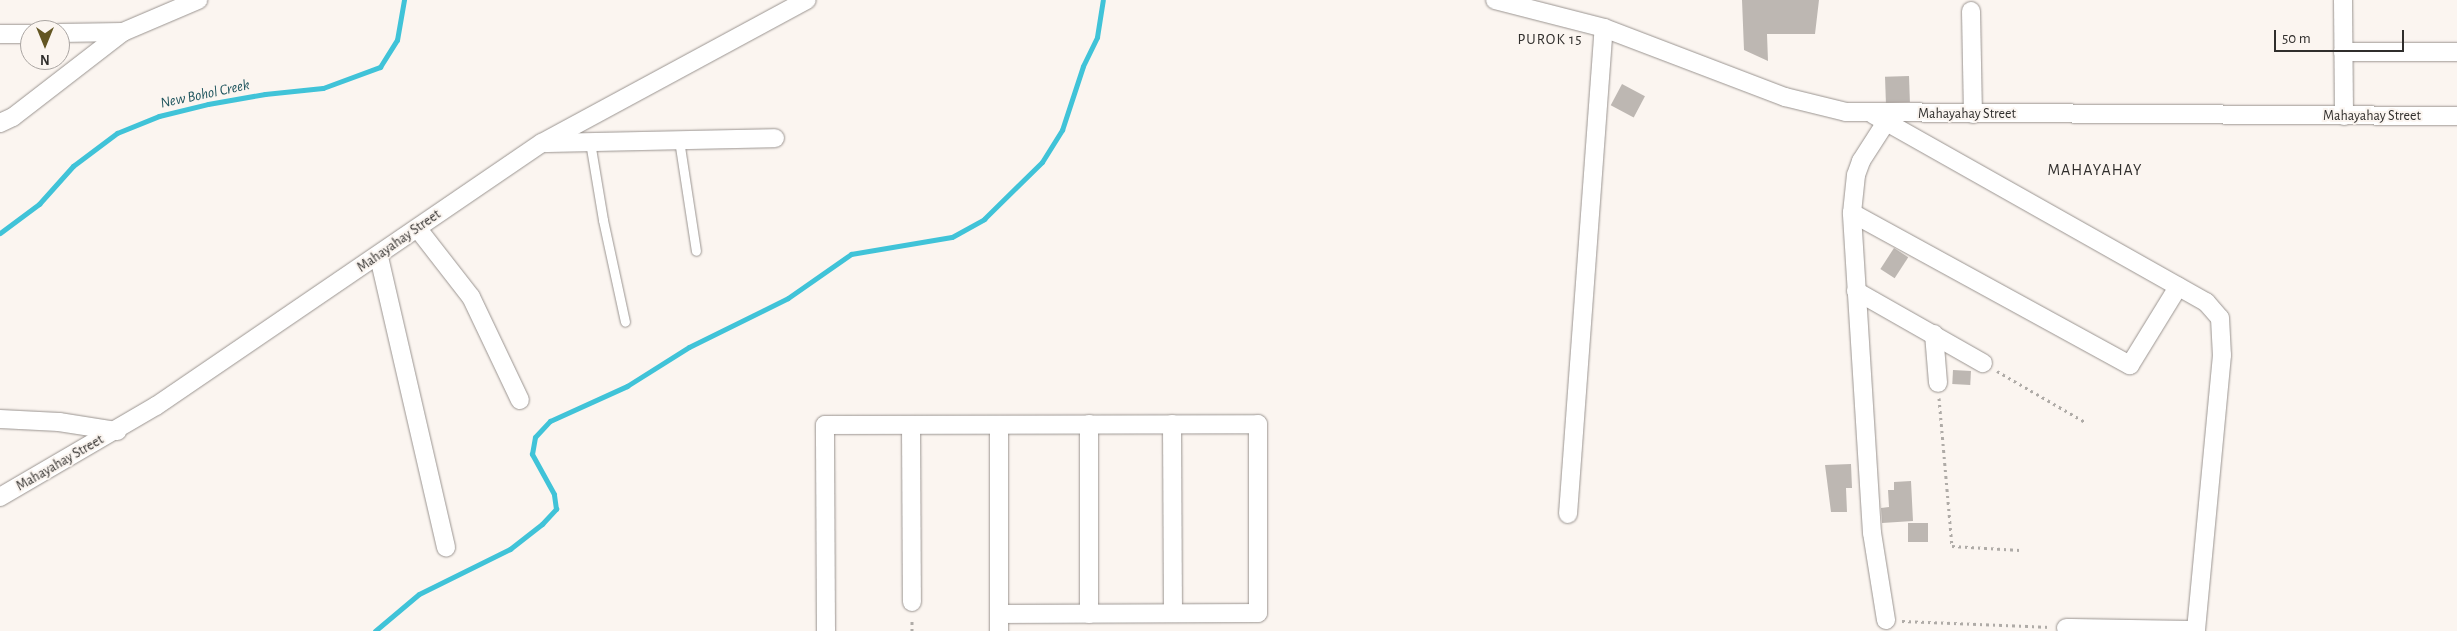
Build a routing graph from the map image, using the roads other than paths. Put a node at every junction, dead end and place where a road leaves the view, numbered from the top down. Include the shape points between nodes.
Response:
1 (198, 0) edge
2 (807, 0) edge
3 (1495, 0) edge
4 (2343, 0) edge
5 (1971, 11) dead end
6 (1604, 28) junction
7 (123, 32) junction
8 (70, 33) edge
9 (0, 34) edge
10 (20, 34) edge
11 (2343, 52) junction
12 (2457, 52) edge
13 (1973, 114) junction
14 (2344, 116) junction
15 (2457, 116) edge
16 (1880, 118) junction
17 (0, 123) edge
18 (775, 138) dead end
19 (679, 140) junction
20 (590, 142) junction
21 (542, 143) junction
22 (1852, 213) junction
23 (418, 229) junction
24 (696, 251) dead end
25 (379, 256) junction
26 (2178, 287) junction
27 (1856, 291) junction
28 (625, 322) dead end
29 (1934, 334) junction
30 (1983, 363) road end
31 (1938, 383) road end
32 (520, 400) dead end
33 (0, 419) edge
34 (1089, 424) junction
35 (1172, 424) junction
36 (911, 425) junction
37 (998, 425) junction
38 (117, 431) junction
39 (0, 498) edge
40 (1568, 514) dead end
41 (446, 546) dead end
42 (912, 602) dead end
43 (1173, 613) junction
44 (1089, 614) junction
45 (1886, 620) road end
46 (999, 622) edge
47 (2066, 628) road end
48 (826, 631) edge
49 (2196, 631) edge

1 - 7 street
2 - 21 street, Mahayahay Street
3 - 6 street, Mahayahay Street
4 - 11 street
5 - 13 street
6 - 16 street, Mahayahay Street via 1785,96
6 - 40 street
7 - 8 street
7 - 17 street via 13,117
9 - 10 street
11 - 12 street
11 - 14 street
13 - 14 street, Mahayahay Street
13 - 16 street, Mahayahay Street
14 - 15 street, Mahayahay Street
16 - 22 street via 1859,168
16 - 26 street
18 - 19 street
19 - 20 street
19 - 24 lane
20 - 21 street
20 - 28 lane via 606,238
21 - 23 street, Mahayahay Street
22 - 26 street via 2130,365
22 - 27 street
23 - 25 street, Mahayahay Street
23 - 32 street via 471,298
25 - 38 street, Mahayahay Street
25 - 41 street
26 - 49 street via 2214,309 2223,327
27 - 29 street
27 - 45 street via 1875,562
29 - 30 street
29 - 31 street
33 - 38 street via 59,422
34 - 35 street
34 - 37 street
34 - 44 street
35 - 43 street
35 - 43 street via 1258,424 1258,613
36 - 37 street
36 - 42 street
36 - 48 street via 825,426
37 - 46 street
38 - 39 street, Mahayahay Street
43 - 44 street
44 - 46 street
47 - 49 street

